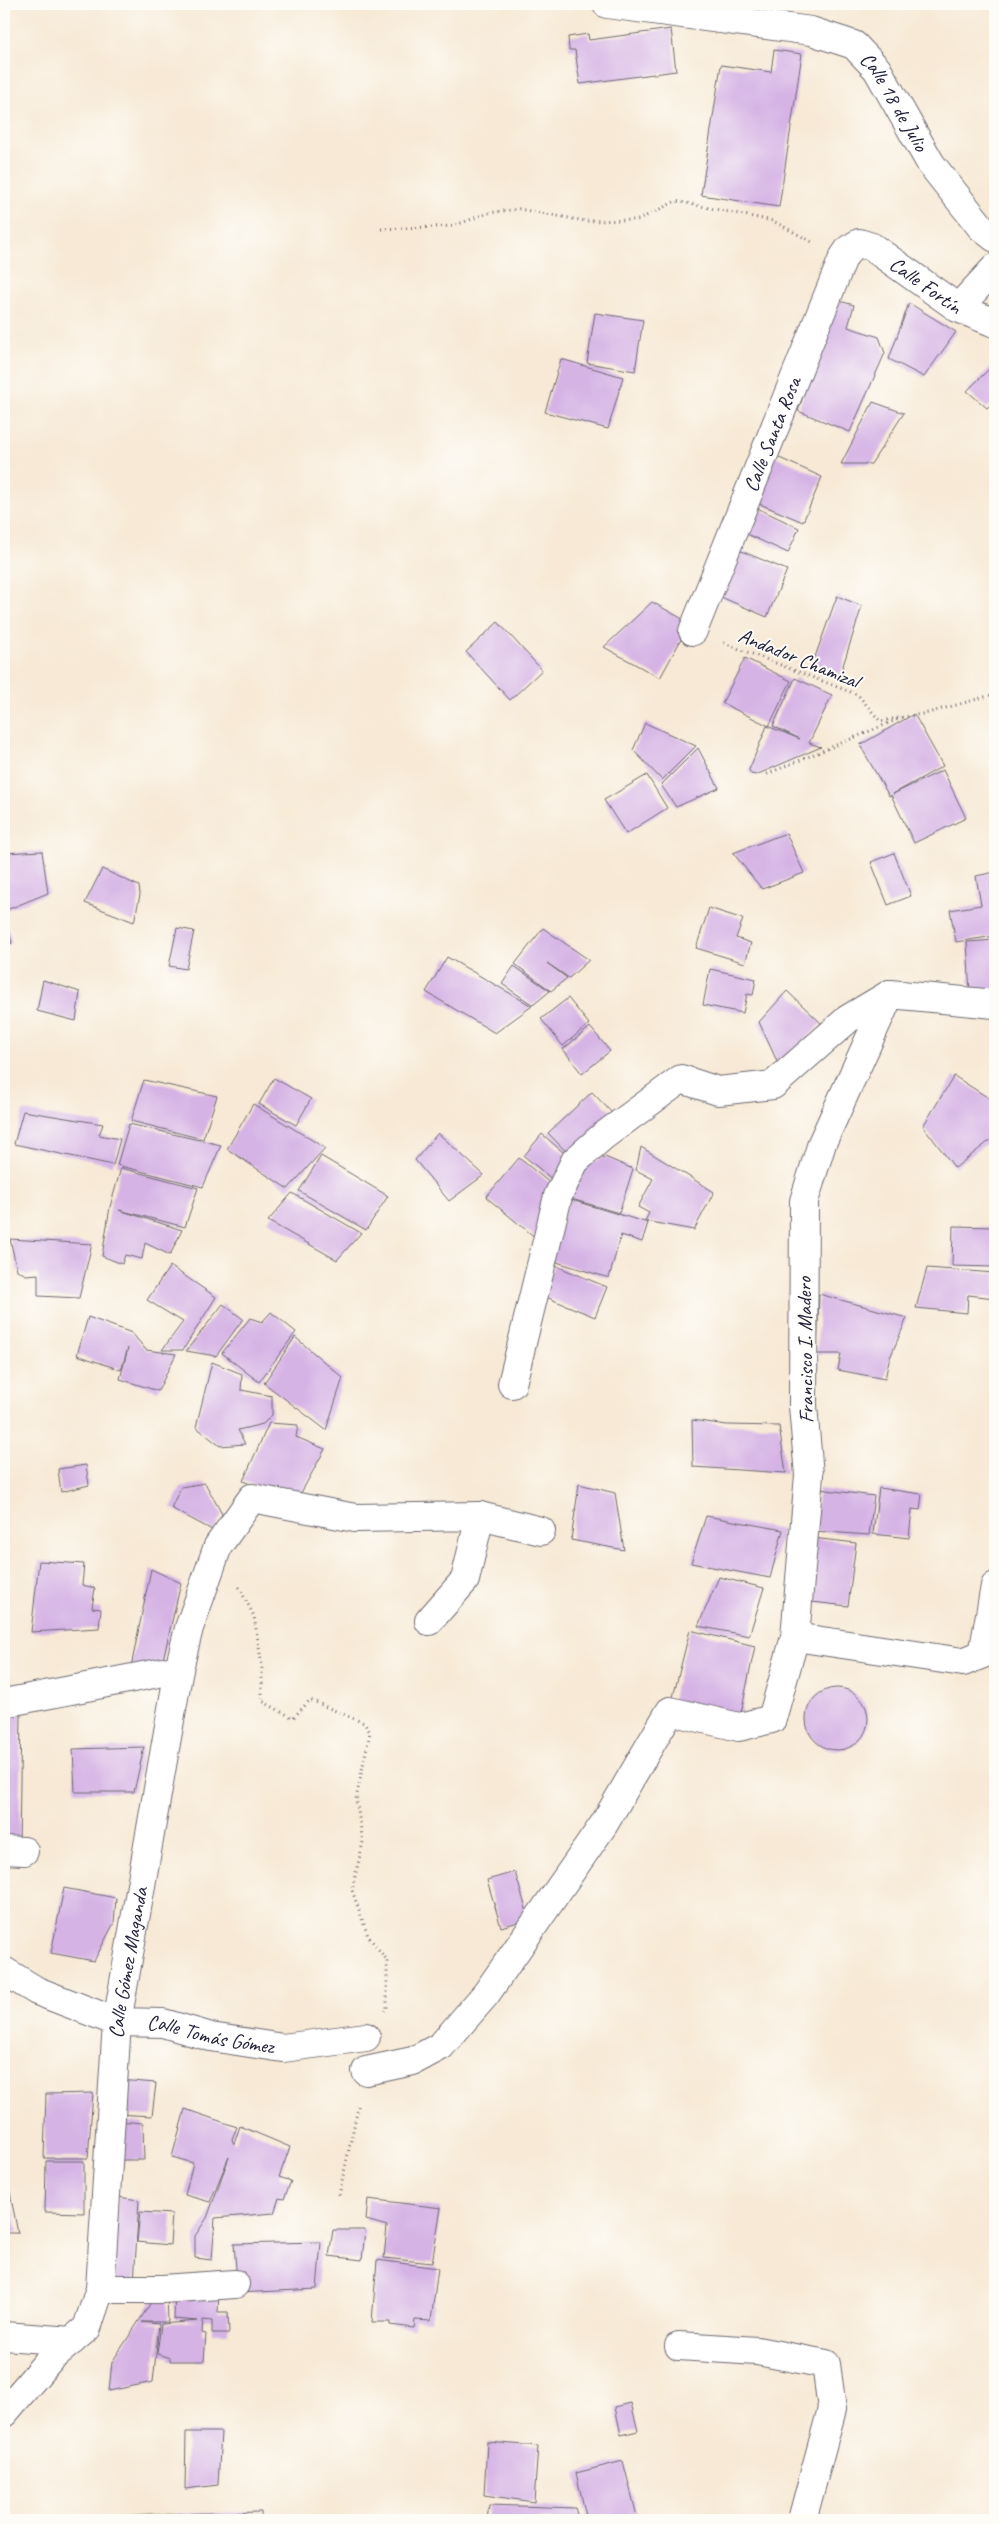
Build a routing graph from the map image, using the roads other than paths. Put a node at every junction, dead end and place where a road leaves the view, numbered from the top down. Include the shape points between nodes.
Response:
1 (607, 4) edge
2 (995, 238) edge
3 (851, 251) joint
4 (995, 268) edge
5 (958, 308) junction
6 (995, 323) edge
7 (693, 631) road end
8 (890, 994) junction
9 (995, 1004) edge
10 (512, 1384) dead end
11 (480, 1516) junction
12 (541, 1531) dead end
13 (995, 1586) edge
14 (429, 1621) dead end
15 (795, 1637) junction
16 (179, 1669) junction
17 (4, 1704) edge
18 (4, 1971) edge
19 (117, 2022) junction
20 (366, 2037) dead end
21 (366, 2071) dead end
22 (235, 2284) dead end
23 (100, 2289) junction
24 (4, 2336) edge
25 (72, 2341) junction
26 (679, 2346) dead end
27 (4, 2413) edge
28 (802, 2520) edge

1 - 2 street, Calle 18 de Julio via 811,31 854,45 877,69 931,164 981,226
3 - 5 street, Calle Fortín via 872,247
3 - 7 street, Calle Santa Rosa
4 - 5 street
5 - 6 street, Calle Fortín
8 - 9 street
8 - 10 street via 848,1019 774,1085 718,1091 681,1079 575,1161 558,1196
8 - 15 street, Francisco I. Madero via 822,1143 804,1201 803,1406 809,1475
11 - 12 street
11 - 14 street via 464,1580
11 - 16 street, Calle Gómez Maganda via 355,1518 252,1498 218,1546 189,1628
13 - 15 street via 983,1654 963,1662
15 - 21 street, Francisco I. Madero via 772,1719 739,1727 670,1712 604,1824 486,1994 441,2046 413,2061
16 - 17 street
16 - 19 street, Calle Gómez Maganda
18 - 19 street, Calle Tomás Gómez via 37,1991
19 - 20 street, Calle Tomás Gómez via 163,2023 211,2037 283,2048
19 - 23 street, Calle Gómez Maganda
22 - 23 street
23 - 25 street, Calle Gómez Maganda via 87,2328
24 - 25 street
25 - 27 street, Calle Gómez Maganda via 51,2358
26 - 28 street via 756,2351 826,2364 832,2409

